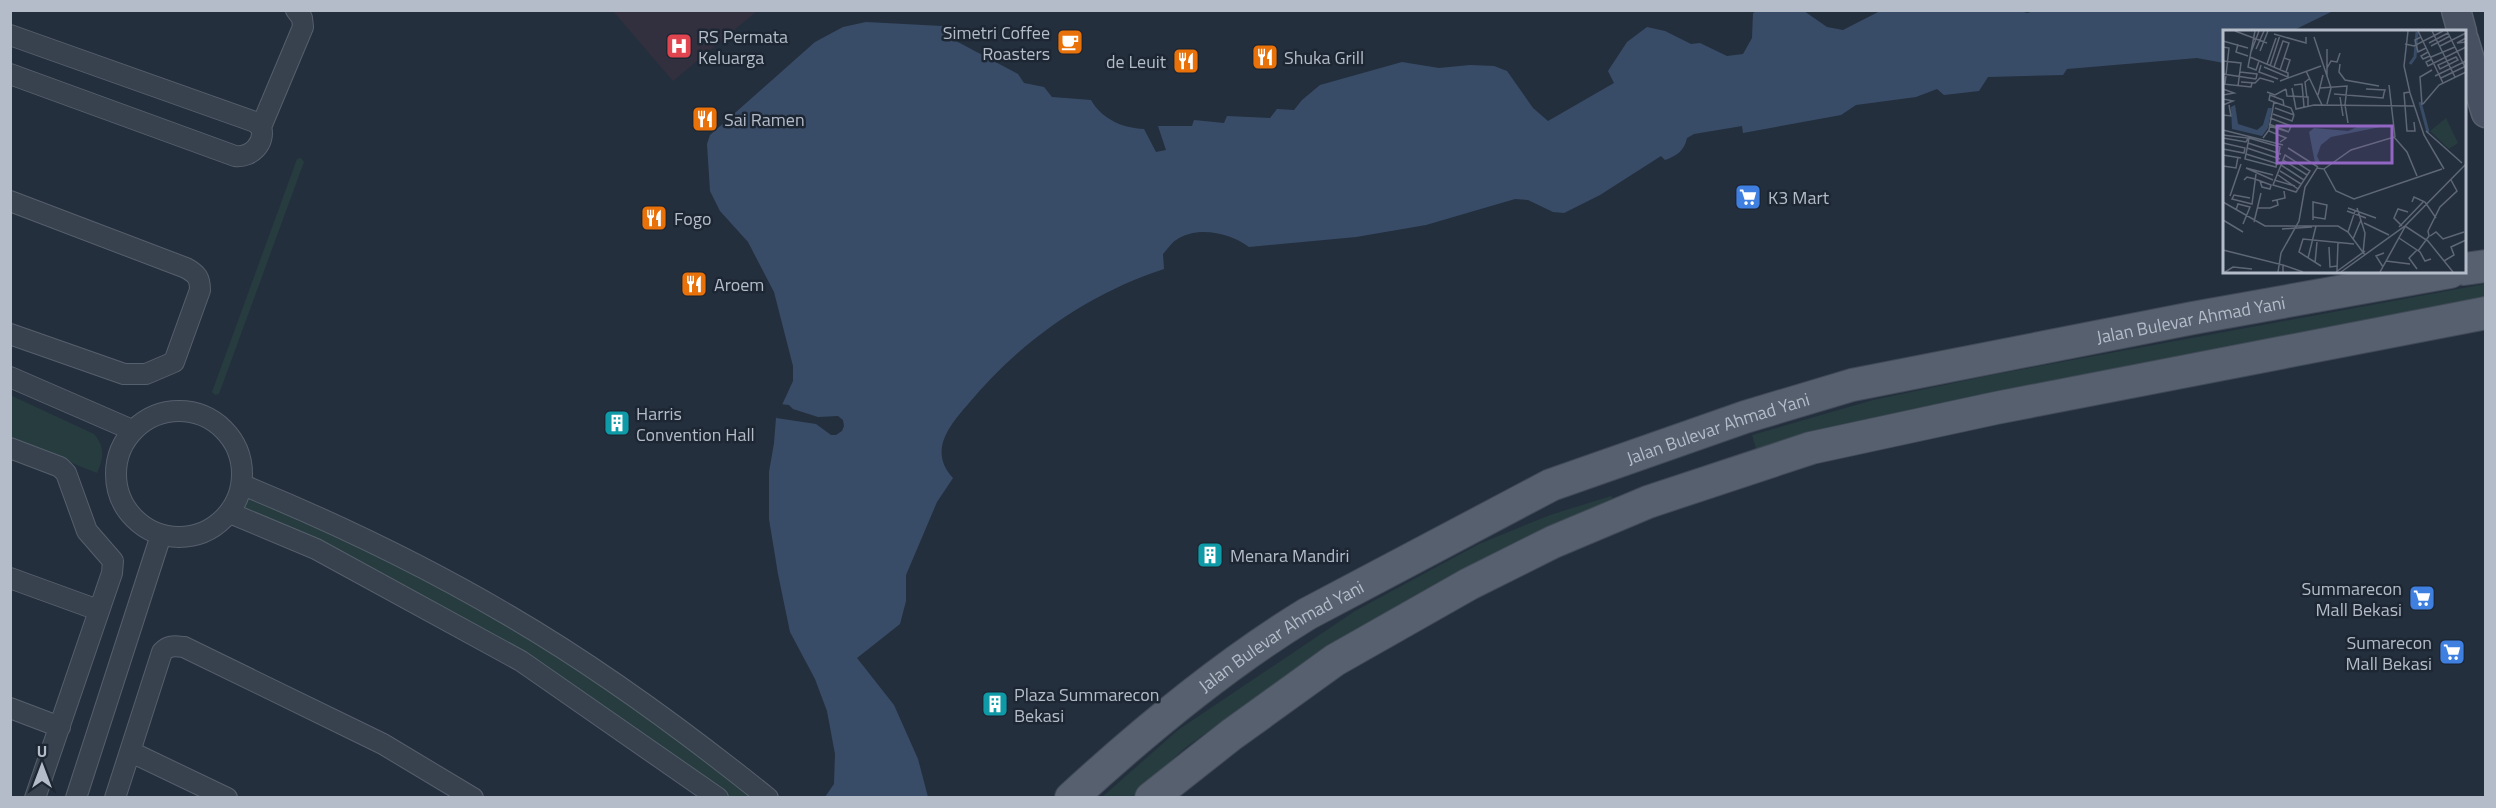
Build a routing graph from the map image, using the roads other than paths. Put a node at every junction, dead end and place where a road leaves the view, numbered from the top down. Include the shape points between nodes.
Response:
1 (296, 10) edge
2 (2456, 10) edge
3 (2461, 30) edge
4 (10, 35) edge
5 (2466, 47) edge
6 (10, 74) edge
7 (2486, 113) edge
8 (261, 127) junction
9 (10, 201) edge
10 (2486, 266) edge
11 (2466, 269) edge
12 (2444, 273) edge
13 (2486, 313) edge
14 (10, 334) edge
15 (10, 377) edge
16 (132, 430) junction
17 (10, 448) edge
18 (243, 484) junction
19 (230, 513) junction
20 (161, 535) junction
21 (10, 578) edge
22 (98, 610) junction
23 (10, 708) edge
24 (60, 727) junction
25 (131, 752) junction
26 (35, 798) edge
27 (76, 798) edge
28 (115, 798) edge
29 (227, 798) edge
30 (473, 798) edge
31 (718, 798) edge
32 (768, 798) edge
33 (1071, 798) edge
34 (1151, 798) edge

1 - 8 street via 303,18 303,27
2 - 3 street
4 - 8 street
5 - 7 street
6 - 8 street via 235,156 252,153 262,136
9 - 14 street via 186,268 200,280 200,290 174,362 146,374 124,374
10 - 11 main road
12 - 33 main road, Jalan Bulevar Ahmad Yani via 1852,385 1745,417 1551,485 1278,632 1124,749
13 - 34 main road via 1811,448 1648,502 1553,542 1335,660
15 - 16 street
16 - 18 street via 166,411 185,410 214,420 239,450
16 - 20 street via 120,448 115,469 117,490 126,510 141,525
17 - 22 street via 60,467 66,473 87,531 113,561
18 - 19 street
18 - 32 street via 436,574 510,615 706,748
19 - 20 street via 199,534
19 - 31 street via 316,549 521,661
20 - 27 street
21 - 22 street
22 - 24 street
23 - 24 street
24 - 26 street
25 - 28 street
25 - 29 street
25 - 30 street via 162,652 167,647 184,647 383,744

